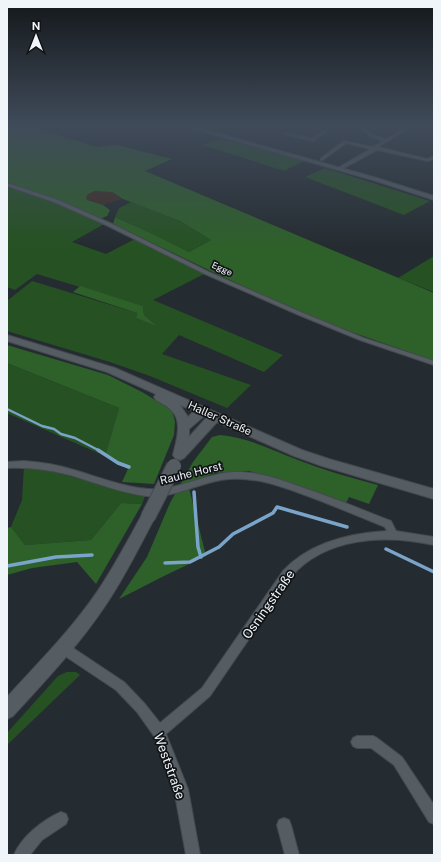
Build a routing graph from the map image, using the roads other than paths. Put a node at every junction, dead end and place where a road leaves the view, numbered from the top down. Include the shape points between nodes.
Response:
1 (334, 167) edge
2 (343, 167) edge
3 (340, 169) junction
4 (7, 184) edge
5 (434, 198) edge
6 (7, 338) edge
7 (434, 364) edge
8 (146, 385) junction
9 (203, 410) junction
10 (215, 416) junction
11 (184, 427) junction
12 (177, 460) junction
13 (7, 465) edge
14 (434, 494) edge
15 (392, 535) junction
16 (434, 540) edge
17 (63, 648) junction
18 (7, 710) edge
19 (159, 732) junction
20 (357, 742) dead end
21 (434, 816) edge
22 (61, 819) dead end
23 (284, 825) dead end
24 (21, 855) edge
25 (193, 855) edge
26 (292, 855) edge

1 - 3 street
2 - 3 street
3 - 5 street
4 - 7 street, Egge via 56,201 308,317
6 - 8 street, Haller Straße via 111,370
8 - 9 street, Haller Straße
8 - 11 street via 176,408 182,416
9 - 10 street, Haller Straße
9 - 11 street
10 - 12 street
10 - 14 street, Haller Straße via 326,463
11 - 12 street
12 - 17 street, bridge via 124,562 102,598
13 - 15 street, Rauhe Horst via 42,466 138,492 157,494 220,477 263,477 388,524
15 - 16 street, Osningstraße
15 - 19 street, Osningstraße via 369,537 324,548 297,562 206,692
17 - 18 street
17 - 19 street, Weststraße via 120,686
19 - 25 street, Weststraße via 181,789
20 - 21 street via 372,742 398,761
22 - 24 street via 37,835
23 - 26 street

